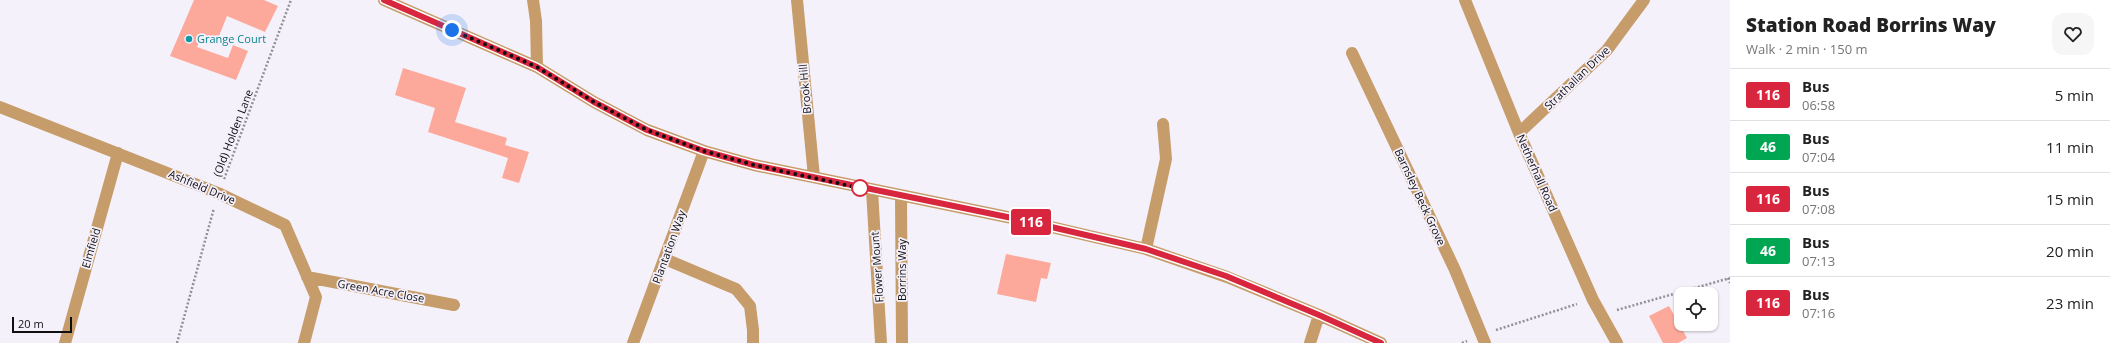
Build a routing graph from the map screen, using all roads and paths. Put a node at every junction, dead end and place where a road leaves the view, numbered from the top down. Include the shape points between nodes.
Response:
1 (291, 0) edge
2 (384, 0) edge
3 (533, 0) edge
4 (796, 0) edge
5 (1465, 0) edge
6 (1644, 0) edge
7 (1352, 53) dead end
8 (537, 67) junction
9 (0, 106) edge
10 (1163, 124) dead end
11 (1519, 133) junction
12 (704, 151) junction
13 (118, 153) junction
14 (814, 177) junction
15 (872, 190) junction
16 (218, 193) junction
17 (901, 197) junction
18 (1146, 249) junction
19 (665, 259) junction
20 (307, 277) junction
21 (1729, 278) edge
22 (1730, 283) edge
23 (1593, 300) junction
24 (454, 304) dead end
25 (1319, 315) junction
26 (1601, 315) junction
27 (1484, 338) edge
28 (64, 343) edge
29 (177, 343) edge
30 (304, 343) edge
31 (633, 343) edge
32 (753, 343) edge
33 (881, 343) edge
34 (902, 343) edge
35 (1310, 343) edge
36 (1381, 343) edge
37 (1462, 343) edge
38 (1617, 343) edge

1 - 16 path, (Old) Holden Lane
2 - 8 street
3 - 8 street
4 - 14 street, Brook Hill
5 - 11 street, Netherhall Road
6 - 11 street, Strathallan Drive via 1607,50
7 - 27 street, Barnsley Beck Grove via 1455,270
8 - 12 street via 594,102 647,130
9 - 13 street, Ashfield Drive
10 - 18 street via 1166,159
11 - 23 street, Netherhall Road
12 - 14 street via 754,165
12 - 19 street, Plantation Way
13 - 16 street, Ashfield Drive
13 - 28 street, Elmfield
14 - 15 street
15 - 17 street
15 - 33 street, Flower Mount
16 - 20 street, Ashfield Drive via 285,225
16 - 29 path, (Old) Holden Lane
17 - 18 street via 1017,219
17 - 34 street, Borrins Way
18 - 25 street via 1226,276
19 - 31 street, Plantation Way
19 - 32 street via 736,289 750,306
20 - 24 street, Green Acre Close
20 - 30 street, Ashfield Drive via 316,297
21 - 22 path
21 - 26 path
23 - 26 street, Netherhall Road
23 - 27 path
25 - 35 street
25 - 36 street
26 - 38 street, Netherhall Road
27 - 37 path

